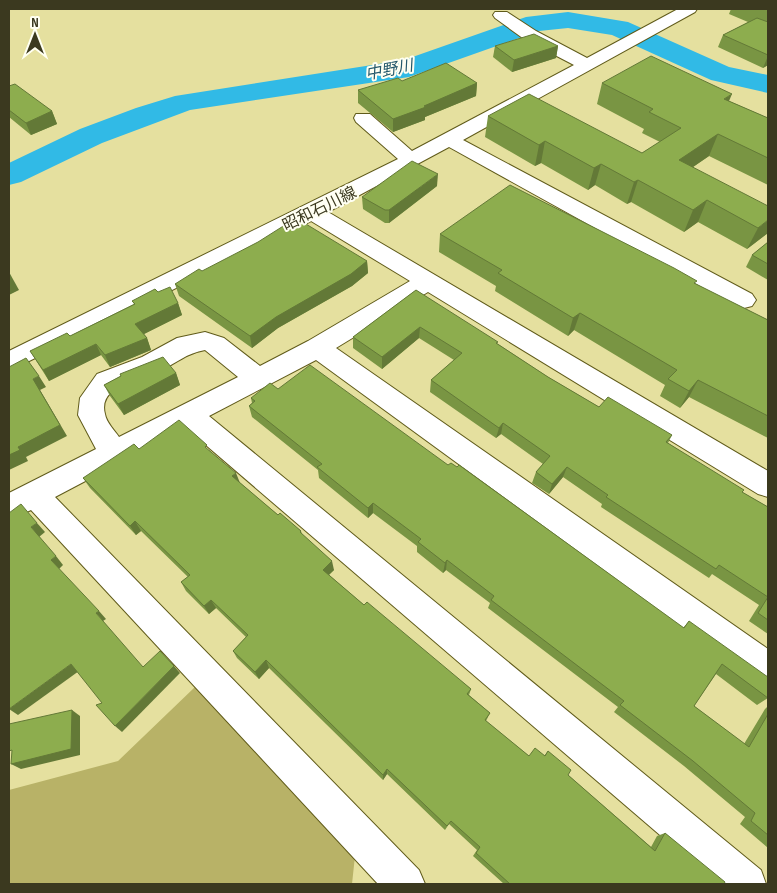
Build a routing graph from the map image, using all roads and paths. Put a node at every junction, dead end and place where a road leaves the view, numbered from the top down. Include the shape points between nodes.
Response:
1 (689, 9) edge
2 (507, 19) dead end
3 (586, 64) junction
4 (363, 118) dead end
5 (455, 143) dead end
6 (410, 160) junction
7 (312, 212) junction
8 (429, 282) junction
9 (744, 300) dead end
10 (317, 348) junction
11 (9, 362) edge
12 (258, 379) junction
13 (188, 414) junction
14 (114, 454) junction
15 (768, 486) edge
16 (21, 501) edge
17 (768, 669) edge
18 (405, 884) edge
19 (747, 884) edge

1 - 3 street, 昭和石川線 via 651,29 622,50
2 - 3 street via 530,35
3 - 6 street, 昭和石川線
4 - 6 street
5 - 9 street
6 - 7 street, 昭和石川線
7 - 8 street
7 - 11 street, 昭和石川線
8 - 10 street
8 - 15 street
10 - 12 street
10 - 17 street
12 - 13 street
12 - 14 street via 215,344 205,341 186,344 151,364 106,381 92,398 90,416
13 - 14 street
13 - 19 street
14 - 16 street
16 - 18 street

